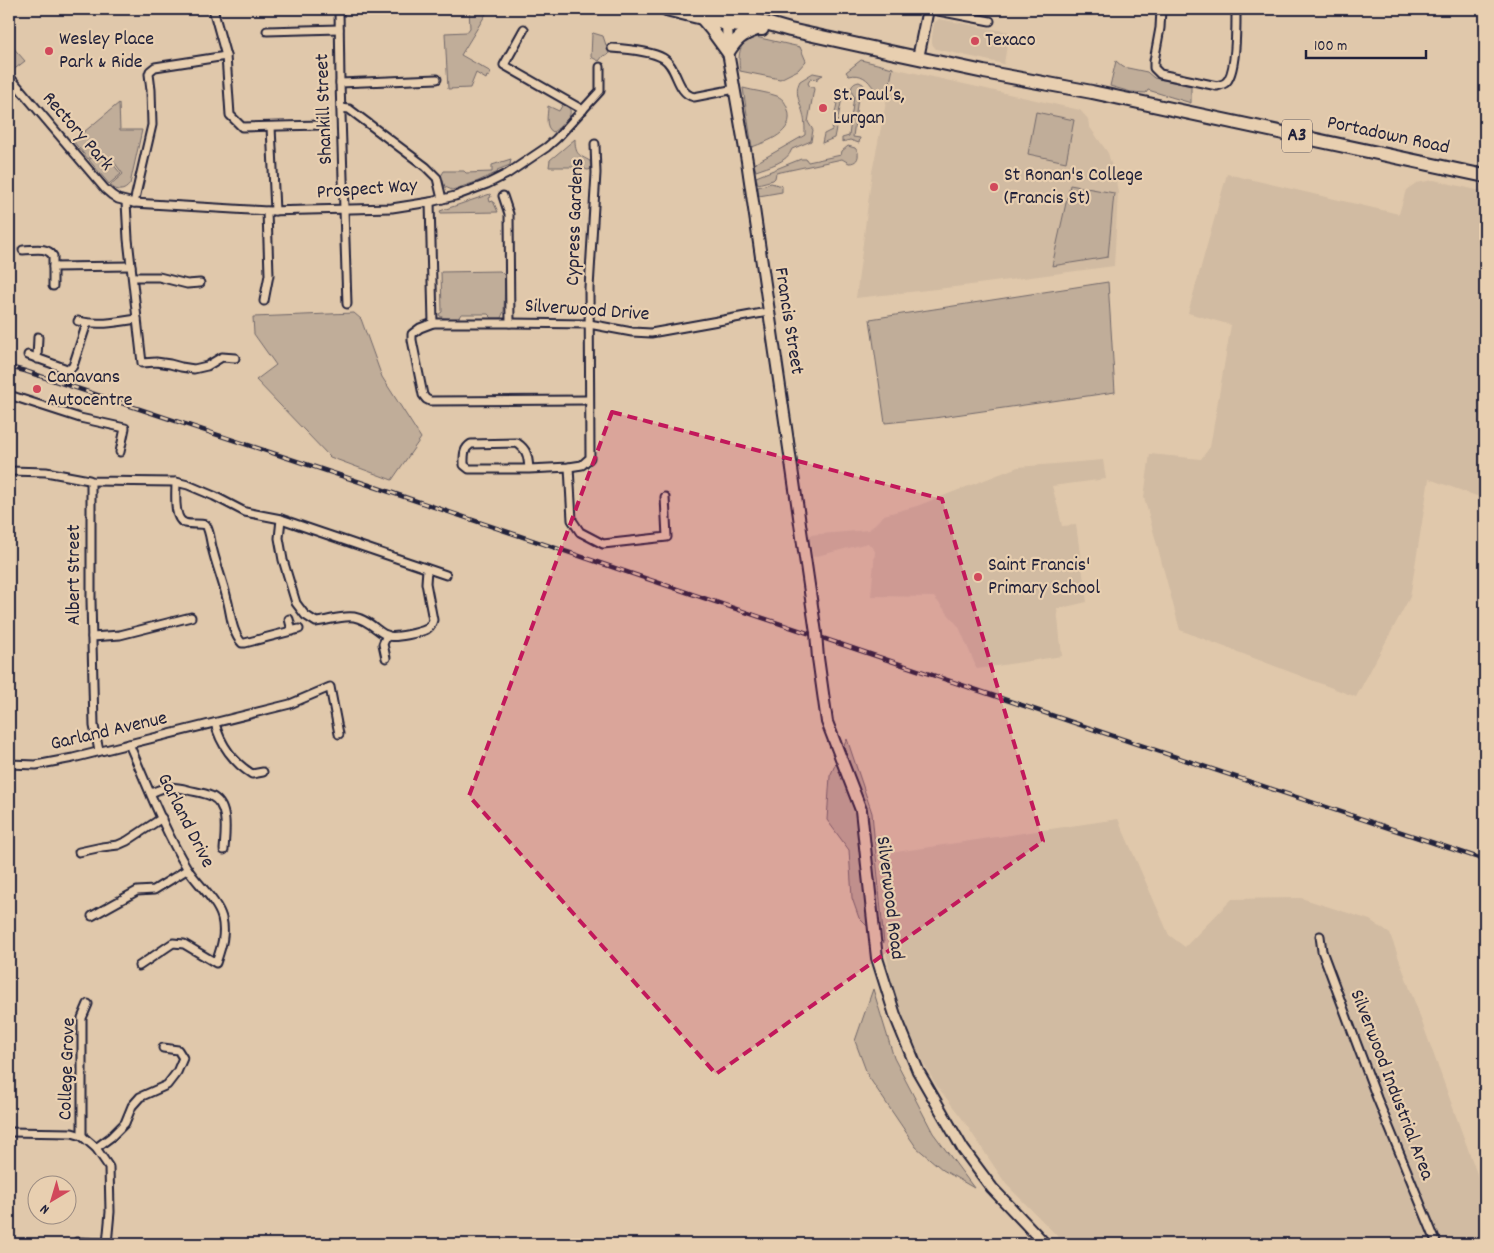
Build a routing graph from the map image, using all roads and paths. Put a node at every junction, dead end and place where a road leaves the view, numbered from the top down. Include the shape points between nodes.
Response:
1 (213, 9) edge
2 (339, 9) edge
3 (666, 9) edge
4 (928, 9) edge
5 (1161, 9) edge
6 (1236, 9) edge
7 (704, 14) edge
8 (727, 18) junction
9 (990, 21) dead end
10 (339, 28) junction
11 (760, 29) junction
12 (524, 30) dead end
13 (790, 30) junction
14 (266, 31) dead end
15 (614, 50) dead end
16 (728, 52) junction
17 (226, 56) junction
18 (918, 58) junction
19 (600, 67) dead end
20 (9, 76) edge
21 (437, 79) dead end
22 (340, 83) junction
23 (735, 89) junction
24 (341, 108) junction
25 (583, 110) junction
26 (322, 125) dead end
27 (271, 127) junction
28 (595, 144) dead end
29 (1485, 176) edge
30 (503, 196) dead end
31 (442, 199) junction
32 (126, 202) junction
33 (430, 202) junction
34 (134, 203) junction
35 (344, 209) junction
36 (267, 211) junction
37 (275, 211) junction
38 (23, 250) dead end
39 (131, 266) junction
40 (53, 267) junction
41 (133, 277) junction
42 (200, 283) dead end
43 (53, 286) dead end
44 (264, 301) dead end
45 (347, 304) dead end
46 (768, 312) junction
47 (137, 319) junction
48 (78, 321) dead end
49 (87, 323) junction
50 (510, 323) junction
51 (433, 324) junction
52 (589, 324) junction
53 (38, 337) dead end
54 (28, 356) dead end
55 (235, 358) dead end
56 (37, 359) junction
57 (9, 395) edge
58 (589, 400) junction
59 (120, 452) dead end
60 (569, 468) junction
61 (529, 469) junction
62 (9, 471) edge
63 (91, 481) junction
64 (176, 482) junction
65 (665, 497) dead end
66 (280, 519) junction
67 (427, 569) junction
68 (446, 575) dead end
69 (191, 617) dead end
70 (289, 619) dead end
71 (816, 634) joint
72 (387, 636) junction
73 (92, 637) junction
74 (386, 658) dead end
75 (215, 723) junction
76 (339, 734) dead end
77 (129, 744) junction
78 (99, 751) junction
79 (9, 764) edge
80 (263, 772) dead end
81 (151, 794) junction
82 (162, 818) junction
83 (224, 850) dead end
84 (79, 852) dead end
85 (188, 869) junction
86 (92, 916) dead end
87 (1320, 936) dead end
88 (139, 966) dead end
89 (88, 1004) dead end
90 (163, 1048) dead end
91 (9, 1132) edge
92 (82, 1136) junction
93 (96, 1148) junction
94 (77, 1242) dead end
95 (108, 1243) edge
96 (1045, 1244) edge
97 (1437, 1244) edge

1 - 17 street
2 - 10 street, Shankill Street
3 - 7 highway, A3
4 - 9 street
4 - 18 main road
5 - 6 street via 1154,68 1160,74 1217,86 1229,78 1235,50
7 - 8 highway, A3
7 - 16 highway
8 - 11 highway, A3
8 - 13 highway, A3
8 - 16 main road, Francis Street
10 - 14 street
10 - 22 street, Shankill Street
11 - 13 highway, A3
11 - 16 highway via 740,36
12 - 25 street via 504,65
13 - 18 highway, A3
15 - 23 street via 662,57 688,96
16 - 23 main road, Francis Street
17 - 27 street via 230,115 242,127
17 - 34 street via 155,67 150,71 152,125
18 - 29 highway, Portadown Road / A3
19 - 25 street, Prospect Way via 600,91
20 - 32 street, Rectory Park via 105,189
21 - 22 street
22 - 24 street, Shankill Street
23 - 46 main road, Francis Street
24 - 31 street via 349,109 426,167 437,178
24 - 35 street, Shankill Street
25 - 31 street, Prospect Way via 547,147 507,174
26 - 27 street
27 - 37 street
28 - 52 street, Cypress Gardens
30 - 50 street via 509,214
31 - 33 street, Prospect Way
32 - 34 street, Rectory Park
32 - 39 street
33 - 35 street, Prospect Way via 392,208
33 - 51 street
34 - 36 street, Prospect Way
35 - 37 street, Prospect Way
35 - 45 street, Shankill Street
36 - 37 street, Prospect Way
36 - 44 street via 269,275
38 - 40 street via 48,250 53,256
39 - 40 street
39 - 41 street
40 - 43 street
41 - 42 street
41 - 47 street
46 - 52 street, Silverwood Drive via 650,333
46 - 71 main road, Francis Street
47 - 49 street
47 - 55 street via 142,363 156,362 194,369 222,357
48 - 49 street
49 - 56 street via 74,366 70,369
50 - 51 street, Silverwood Drive
50 - 52 street, Silverwood Drive
51 - 58 street via 412,334 426,399
52 - 58 street, Cypress Gardens
53 - 56 street
54 - 56 street
57 - 59 street via 80,418 125,428
58 - 60 street, Cypress Gardens via 590,458 582,465
60 - 61 street
60 - 65 street via 572,520 580,532 603,544 666,538
61 - 61 street via 469,469 464,465 464,452 471,444 517,443 527,453
62 - 63 street via 46,472
63 - 64 street
63 - 73 street, Albert Street
64 - 66 street via 214,496 239,510
64 - 70 street via 180,520 206,525 209,530 239,640 245,643 295,630
66 - 67 street
66 - 72 street via 283,560 296,603 305,615 316,622 351,616 372,624
67 - 68 street
67 - 72 street via 432,624 428,629
69 - 73 street via 120,635
71 - 96 main road, Silverwood Road, bridge via 827,722 861,810 877,958 895,1015 918,1071 963,1149 992,1188
72 - 74 street via 383,644
73 - 78 street, Albert Street via 94,726
75 - 76 street, Garland Avenue via 290,704 330,687
75 - 77 street, Garland Avenue
75 - 80 street via 227,750 238,764 252,774
77 - 78 street, Garland Avenue
77 - 81 street, Garland Drive
78 - 79 street, Garland Avenue via 36,765
81 - 82 street, Garland Drive
81 - 83 street via 163,787 176,787 213,797 226,822
82 - 84 street via 118,845
82 - 85 street, Garland Drive
85 - 86 street via 154,890 137,891
85 - 88 street, Garland Drive via 221,916 223,939 216,963 184,944 173,943
87 - 97 street, Silverwood Industrial Area via 1322,951 1373,1088
89 - 92 street, College Grove via 82,1018
90 - 93 street via 178,1050 183,1058 178,1072 167,1085 140,1097 125,1123
91 - 92 street
92 - 93 street
93 - 95 street via 109,1167
94 - 95 street

